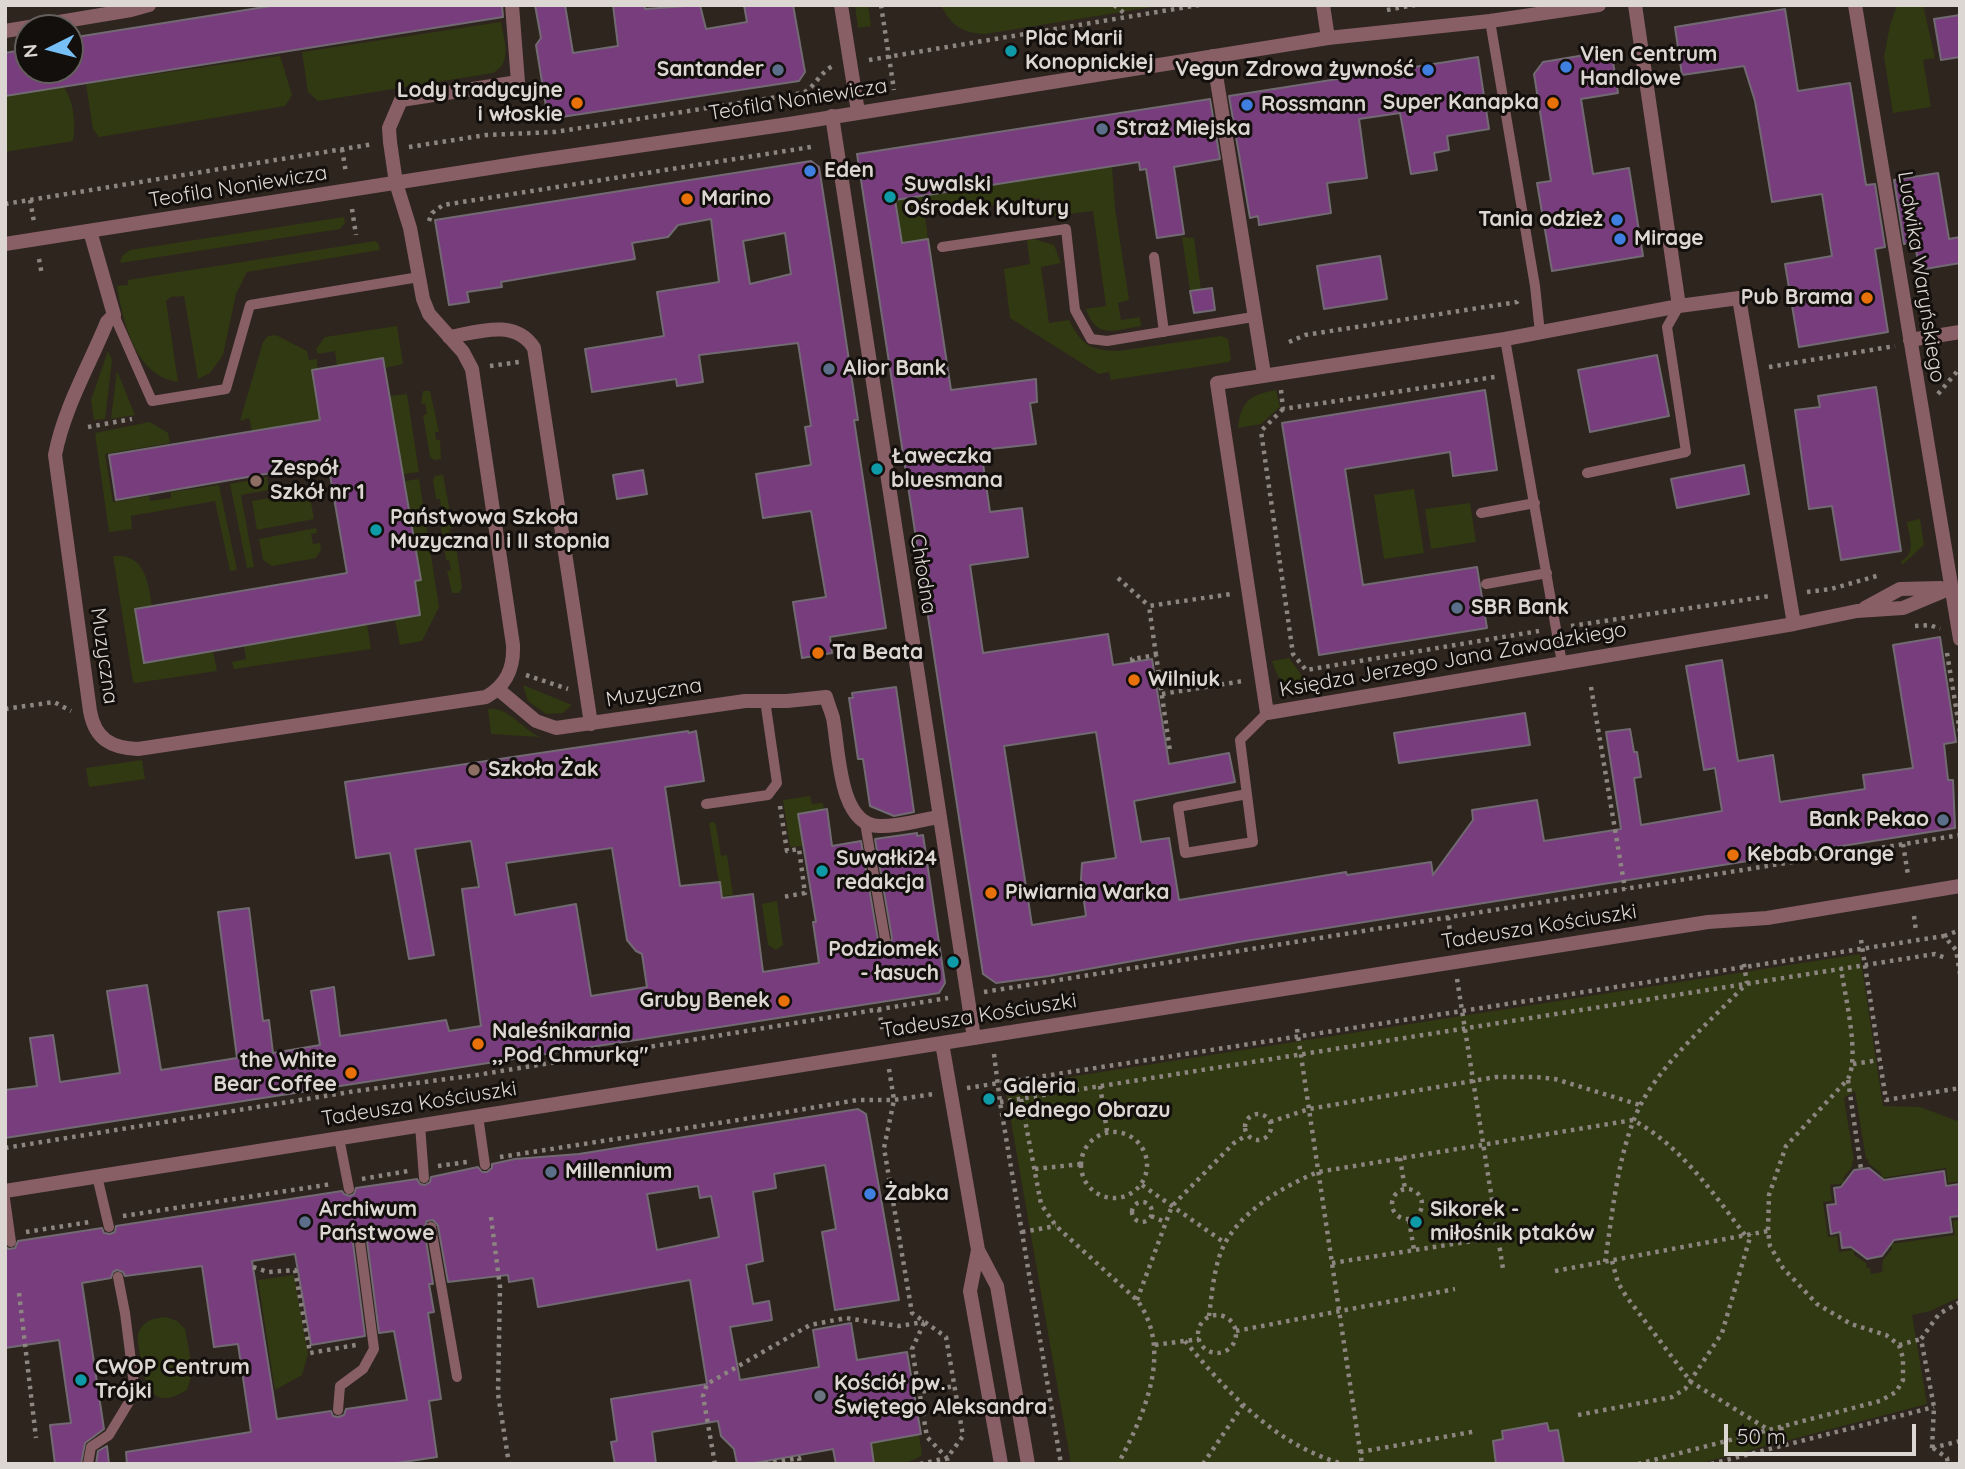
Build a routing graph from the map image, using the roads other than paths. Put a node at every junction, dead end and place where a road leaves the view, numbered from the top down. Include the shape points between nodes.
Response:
1 (149, 5) edge
2 (512, 5) edge
3 (841, 5) edge
4 (1323, 5) edge
5 (1599, 5) edge
6 (1635, 5) edge
7 (1855, 5) edge
8 (131, 7) edge
9 (1490, 21) junction
10 (5, 31) edge
11 (1328, 38) junction
12 (1213, 56) junction
13 (858, 113) junction
14 (832, 116) junction
15 (397, 183) junction
16 (90, 231) junction
17 (5, 244) edge
18 (942, 247) dead end
19 (1154, 257) dead end
20 (419, 277) junction
21 (1679, 306) junction
22 (114, 315) junction
23 (1253, 317) junction
24 (1164, 332) junction
25 (1960, 332) edge
26 (1540, 333) junction
27 (449, 337) junction
28 (1505, 339) junction
29 (1910, 340) junction
30 (1270, 373) junction
31 (1587, 473) dead end
32 (1535, 503) junction
33 (1481, 513) dead end
34 (1547, 573) junction
35 (1486, 584) dead end
36 (1951, 588) junction
37 (1794, 624) junction
38 (1960, 639) edge
39 (1562, 663) junction
40 (499, 690) junction
41 (765, 700) junction
42 (1266, 713) junction
43 (592, 724) junction
44 (1247, 794) junction
45 (706, 804) dead end
46 (939, 817) junction
47 (866, 823) junction
48 (1960, 886) edge
49 (885, 939) dead end
50 (974, 1038) junction
51 (942, 1043) junction
52 (478, 1116) junction
53 (420, 1125) junction
54 (339, 1138) junction
55 (484, 1162) road end
56 (424, 1173) road end
57 (97, 1176) junction
58 (349, 1185) road end
59 (5, 1191) edge
60 (5, 1199) edge
61 (108, 1223) road end
62 (431, 1227) dead end
63 (11, 1238) road end
64 (360, 1242) dead end
65 (978, 1250) junction
66 (118, 1277) dead end
67 (457, 1377) dead end
68 (338, 1410) dead end
69 (88, 1464) edge
70 (1001, 1464) edge
71 (1028, 1464) edge

1 - 8 street
2 - 15 street via 518,82 401,100 388,128
3 - 13 street
4 - 11 street
5 - 9 street, Teofila Noniewicza
6 - 21 street
7 - 29 street, Ludwika Waryńskiego
8 - 10 street
9 - 11 street, Teofila Noniewicza
9 - 26 lane
11 - 12 street, Teofila Noniewicza
12 - 13 street, Teofila Noniewicza
12 - 23 street
13 - 14 street, Teofila Noniewicza
14 - 15 street, Teofila Noniewicza
14 - 46 street, Chłodna
15 - 16 street, Teofila Noniewicza
15 - 20 street
16 - 17 street, Teofila Noniewicza
16 - 22 street
18 - 24 lane via 1066,229 1075,310 1091,339 1107,341
19 - 24 lane
20 - 22 lane via 250,305 226,388 152,401
20 - 27 street via 429,314
21 - 26 street, Księdza Jerzego Jana Zawadzkiego
21 - 31 lane via 1667,327 1686,452
21 - 37 street, Księdza Jerzego Jana Zawadzkiego via 1739,298
22 - 40 street, Muzyczna via 69,406 55,455 89,702 98,735 110,744 138,749 475,700
23 - 24 lane
23 - 30 street
25 - 29 street
26 - 28 street, Księdza Jerzego Jana Zawadzkiego
27 - 40 street via 472,369 513,645 511,669
27 - 43 street via 512,329 534,348
28 - 30 street, Księdza Jerzego Jana Zawadzkiego
28 - 32 lane
29 - 36 street, Ludwika Waryńskiego
30 - 42 street, Księdza Jerzego Jana Zawadzkiego via 1217,383
32 - 33 lane
32 - 34 lane
34 - 35 lane
34 - 39 lane
36 - 37 street, Księdza Jerzego Jana Zawadzkiego via 1903,608 1857,611
36 - 38 street, Ludwika Waryńskiego
37 - 39 street, Księdza Jerzego Jana Zawadzkiego
39 - 42 street, Księdza Jerzego Jana Zawadzkiego
40 - 43 street, Muzyczna via 545,726
41 - 43 street, Muzyczna
41 - 45 lane via 777,783 768,795
41 - 47 street, Muzyczna via 825,697 844,789 855,814
42 - 44 lane via 1240,740
44 - 44 lane via 1253,842 1185,853 1178,807
46 - 47 street via 883,826
46 - 50 street, Chłodna
47 - 49 lane
48 - 50 street, Tadeusza Kościuszki
50 - 51 street, Tadeusza Kościuszki
51 - 52 street, Tadeusza Kościuszki
51 - 65 street
52 - 53 street, Tadeusza Kościuszki
52 - 55 lane
53 - 54 street, Tadeusza Kościuszki
53 - 56 lane
54 - 57 street, Tadeusza Kościuszki
54 - 58 lane
57 - 59 street, Tadeusza Kościuszki
57 - 61 lane
60 - 63 lane
62 - 67 lane
64 - 68 lane via 374,1349 363,1368 340,1386
65 - 70 street via 970,1291
65 - 71 street via 998,1286
66 - 69 lane via 135,1392 109,1435 91,1447

